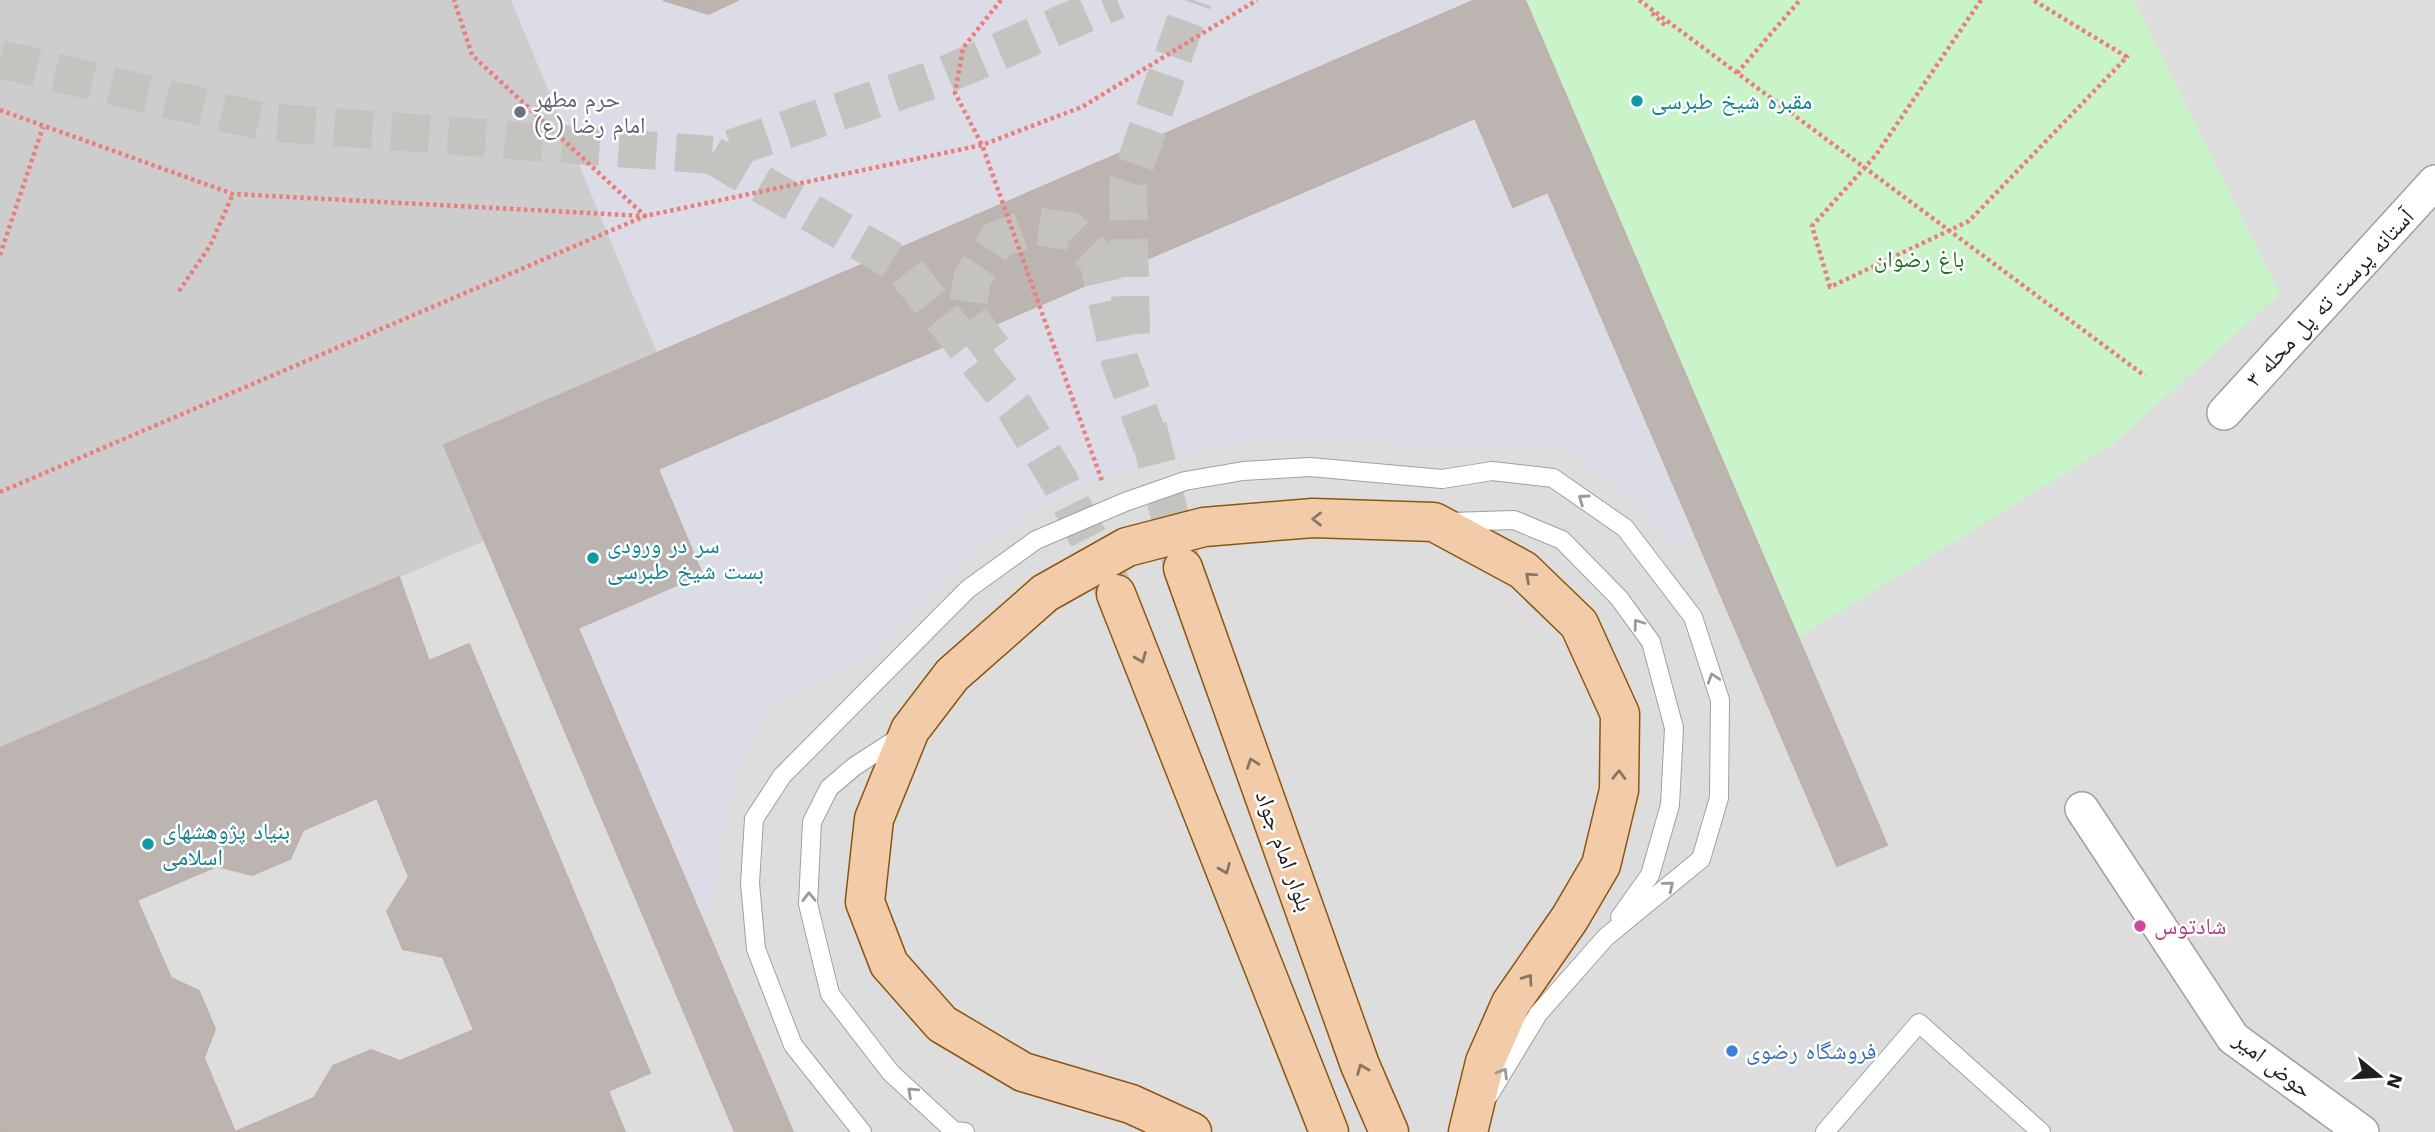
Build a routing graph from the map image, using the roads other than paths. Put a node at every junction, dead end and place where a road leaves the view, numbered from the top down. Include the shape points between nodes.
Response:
1 (2433, 193) edge
2 (2224, 413) dead end
3 (1434, 522) junction
4 (1183, 568) tunnel mouth
5 (1116, 594) tunnel mouth
6 (911, 730) junction
7 (2082, 809) dead end
8 (1606, 937) junction
9 (862, 1132) edge
10 (965, 1132) edge
11 (1192, 1132) edge
12 (1329, 1132) edge
13 (1389, 1132) edge
14 (1468, 1132) edge
15 (1825, 1132) edge
16 (2040, 1132) edge
17 (2362, 1132) edge

1 - 2 street, آستانه پرست ته پل محله ۳
3 -> 6 main road via 1272,521 1203,527 1127,547 1045,593 952,675
8 -> 3 lane via 1650,875 1670,805 1674,729 1651,642 1619,598 1562,540 1514,520
14 -> 3 main road via 1485,1062 1511,1003 1601,865 1619,790 1620,714 1579,624 1523,570
13 -> 4 main road, بلوار امام جواد via 1356,1053
5 -> 12 main road
10 -> 6 lane via 954,1131 891,1073 830,994 808,904 812,822 829,788
6 - 11 main road via 874,819 865,902 889,964 942,1024 1023,1072 1131,1104
7 - 17 street, حوض امیر via 2233,1038
8 -> 9 lane via 1701,859 1719,798 1720,700 1693,617 1625,528 1553,478 1492,471 1442,479 1310,467 1242,471 1185,481 1036,541 968,589 782,776 754,819 750,884 756,949 793,1045
14 -> 8 lane via 1538,1014
15 - 16 lane via 1919,1023

